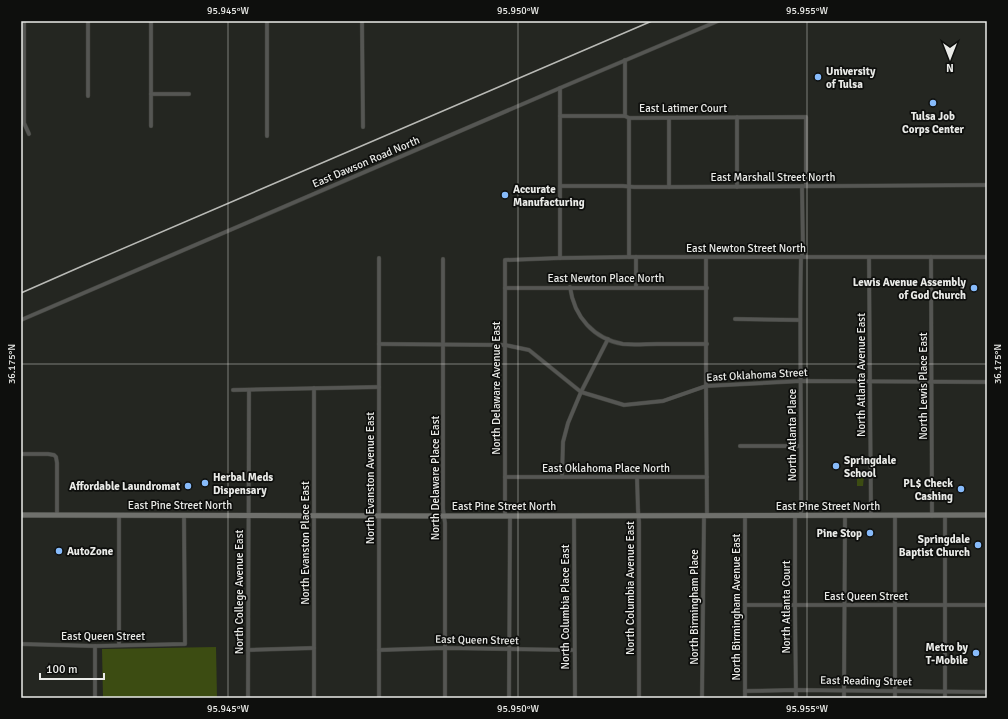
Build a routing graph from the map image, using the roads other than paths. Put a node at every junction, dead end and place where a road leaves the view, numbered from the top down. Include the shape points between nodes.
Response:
1 (24, 21) edge
2 (88, 21) edge
3 (151, 21) edge
4 (267, 21) edge
5 (362, 21) edge
6 (718, 21) edge
7 (625, 60) junction
8 (560, 88) junction
9 (151, 94) junction
10 (189, 94) dead end
11 (88, 96) dead end
12 (560, 116) junction
13 (627, 117) junction
14 (737, 117) junction
15 (806, 117) joint
16 (669, 118) junction
17 (151, 126) dead end
18 (363, 127) dead end
19 (28, 134) dead end
20 (267, 136) dead end
21 (987, 185) edge
22 (560, 186) junction
23 (629, 186) junction
24 (804, 186) junction
25 (669, 187) junction
26 (737, 187) junction
27 (629, 257) junction
28 (636, 257) junction
29 (706, 257) junction
30 (931, 257) junction
31 (987, 257) edge
32 (379, 258) dead end
33 (560, 258) junction
34 (801, 258) junction
35 (869, 258) junction
36 (443, 259) dead end
37 (505, 260) joint
38 (570, 287) junction
39 (636, 287) junction
40 (505, 288) junction
41 (706, 288) junction
42 (735, 319) dead end
43 (21, 320) edge
44 (800, 320) junction
45 (608, 339) junction
46 (379, 344) junction
47 (707, 344) junction
48 (444, 345) junction
49 (505, 345) junction
50 (801, 381) junction
51 (870, 381) junction
52 (932, 382) junction
53 (987, 382) edge
54 (706, 386) junction
55 (379, 387) junction
56 (314, 388) junction
57 (233, 390) dead end
58 (249, 390) junction
59 (581, 392) junction
60 (740, 446) dead end
61 (801, 446) junction
62 (21, 454) edge
63 (505, 477) junction
64 (562, 477) junction
65 (637, 477) junction
66 (707, 477) junction
67 (21, 515) edge
68 (57, 515) junction
69 (119, 515) junction
70 (184, 515) junction
71 (249, 515) junction
72 (314, 515) junction
73 (379, 515) junction
74 (945, 515) junction
75 (987, 515) edge
76 (444, 516) junction
77 (507, 516) junction
78 (574, 516) junction
79 (638, 516) junction
80 (705, 516) junction
81 (745, 516) junction
82 (798, 516) junction
83 (845, 516) junction
84 (871, 516) junction
85 (895, 516) junction
86 (932, 516) junction
87 (745, 605) junction
88 (794, 605) junction
89 (845, 605) junction
90 (895, 605) junction
91 (945, 605) junction
92 (987, 605) edge
93 (21, 644) edge
94 (119, 645) junction
95 (96, 646) junction
96 (314, 648) junction
97 (445, 648) junction
98 (248, 650) junction
99 (379, 650) junction
100 (509, 650) junction
101 (574, 650) junction
102 (745, 690) junction
103 (796, 690) junction
104 (844, 690) junction
105 (895, 690) junction
106 (945, 692) junction
107 (987, 692) edge
108 (95, 698) edge
109 (248, 698) edge
110 (314, 698) edge
111 (379, 698) edge
112 (445, 698) edge
113 (509, 698) edge
114 (574, 698) edge
115 (639, 698) edge
116 (702, 698) edge
117 (745, 698) edge
118 (796, 698) edge
119 (844, 698) edge
120 (895, 698) edge
121 (945, 698) edge

1 - 19 street via 24,123
2 - 11 street
3 - 9 street
4 - 20 street
5 - 18 street
6 - 7 street, East Dawson Road North
7 - 8 street, East Dawson Road North
7 - 13 street
8 - 12 street
8 - 43 street, East Dawson Road North
9 - 10 street
9 - 17 street
12 - 13 street, East Latimer Court
12 - 22 street
13 - 16 street, East Latimer Court
13 - 23 street
14 - 15 street, East Latimer Court
14 - 16 street, East Latimer Court
14 - 26 street
15 - 24 street, North Atlanta Place
16 - 25 street
21 - 24 street, East Marshall Street North
22 - 23 street, East Marshall Street North
22 - 33 street
23 - 25 street, East Marshall Street North
23 - 27 street
24 - 26 street, East Marshall Street North
24 - 34 street, North Atlanta Place
25 - 26 street, East Marshall Street North
27 - 28 street, East Newton Street North
27 - 33 street, East Newton Street North
28 - 29 street, East Newton Street North
28 - 39 street
29 - 34 street, East Newton Street North
29 - 41 street, North Birmingham Place
30 - 31 street, East Newton Street North
30 - 35 street, East Newton Street North
30 - 52 street, North Lewis Place East
32 - 46 street, North Evanston Avenue East
33 - 37 street, East Newton Street North
34 - 35 street, East Newton Street North
34 - 44 street, North Atlanta Place
35 - 51 street, North Atlanta Avenue East
36 - 48 street, North Delaware Place East
37 - 40 street, North Delaware Avenue East
38 - 39 street, East Newton Place North
38 - 40 street, East Newton Place North
38 - 45 street via 579,315 595,332
39 - 41 street, East Newton Place North
40 - 49 street, North Delaware Avenue East
41 - 47 street, North Birmingham Place
42 - 44 street
44 - 50 street, North Atlanta Place
45 - 47 street via 625,344
45 - 59 street
46 - 48 street, East Oklahoma Street
46 - 55 street, North Evanston Avenue East
47 - 54 street, North Birmingham Place
48 - 49 street, East Oklahoma Street
48 - 76 street, North Delaware Place East
49 - 59 street, East Oklahoma Street via 529,350
49 - 63 street, North Delaware Avenue East
50 - 51 street, East Oklahoma Street
50 - 54 street, East Oklahoma Street
50 - 61 street, North Atlanta Place
51 - 52 street, East Oklahoma Street
51 - 84 street, North Atlanta Avenue East
52 - 53 street, East Oklahoma Street
52 - 86 street, North Lewis Place East
54 - 59 street, East Oklahoma Street via 663,400 624,405
54 - 66 street, North Birmingham Place
55 - 56 street
55 - 73 street, North Evanston Avenue East
56 - 58 street
56 - 72 street, North Evanston Place East
57 - 58 street
58 - 71 street, North College Avenue East
59 - 64 street via 564,434
60 - 61 street
61 - 82 street, North Atlanta Place
62 - 68 street via 48,454 56,457
63 - 64 street, East Oklahoma Place North
63 - 77 street, North Delaware Avenue East
64 - 65 street, East Oklahoma Place North
65 - 66 street, East Oklahoma Place North
65 - 79 street, North Columbia Avenue East
66 - 80 street, North Birmingham Place
67 - 68 main road, East Pine Street North
68 - 69 main road, East Pine Street North
69 - 70 main road, East Pine Street North
69 - 94 street
70 - 71 main road, East Pine Street North
70 - 94 street, East Queen Street via 185,644
71 - 72 main road, East Pine Street North
71 - 98 street, North College Avenue East
72 - 73 main road, East Pine Street North
72 - 96 street, North Evanston Place East
73 - 76 main road, East Pine Street North
73 - 99 street, North Evanston Avenue East
74 - 75 main road, East Pine Street North
74 - 86 main road, East Pine Street North
74 - 91 street
76 - 77 main road, East Pine Street North
76 - 97 street, North Delaware Place East
77 - 78 main road, East Pine Street North
77 - 100 street, North Delaware Avenue East
78 - 79 main road, East Pine Street North
78 - 101 street, North Columbia Place East
79 - 80 main road, East Pine Street North
79 - 115 street, North Columbia Avenue East
80 - 81 main road, East Pine Street North
80 - 116 street, North Birmingham Place
81 - 82 main road, East Pine Street North
81 - 87 street, North Birmingham Avenue East
82 - 83 main road, East Pine Street North
82 - 88 street, North Atlanta Court
83 - 84 main road, East Pine Street North
83 - 89 street
84 - 85 main road, East Pine Street North
85 - 86 main road, East Pine Street North
85 - 90 street
87 - 88 street, East Queen Street
87 - 102 street, North Birmingham Avenue East
88 - 89 street, East Queen Street
88 - 103 street, North Atlanta Court
89 - 90 street, East Queen Street
89 - 104 street
90 - 91 street, East Queen Street
90 - 105 street
91 - 92 street, East Queen Street
91 - 106 street
93 - 95 street, East Queen Street
94 - 95 street, East Queen Street
95 - 108 street
96 - 98 street
96 - 110 street, North Evanston Place East
97 - 99 street, East Queen Street
97 - 100 street, East Queen Street
97 - 112 street, North Delaware Place East
98 - 109 street, North College Avenue East
99 - 111 street, North Evanston Avenue East
100 - 101 street, East Queen Street
100 - 113 street, North Delaware Avenue East
101 - 114 street, North Columbia Place East
102 - 103 street, East Reading Street
102 - 117 street, North Birmingham Avenue East
103 - 104 street, East Reading Street
103 - 118 street, North Atlanta Court
104 - 105 street, East Reading Street
104 - 119 street
105 - 106 street, East Reading Street
105 - 120 street
106 - 107 street, East Reading Street
106 - 121 street

